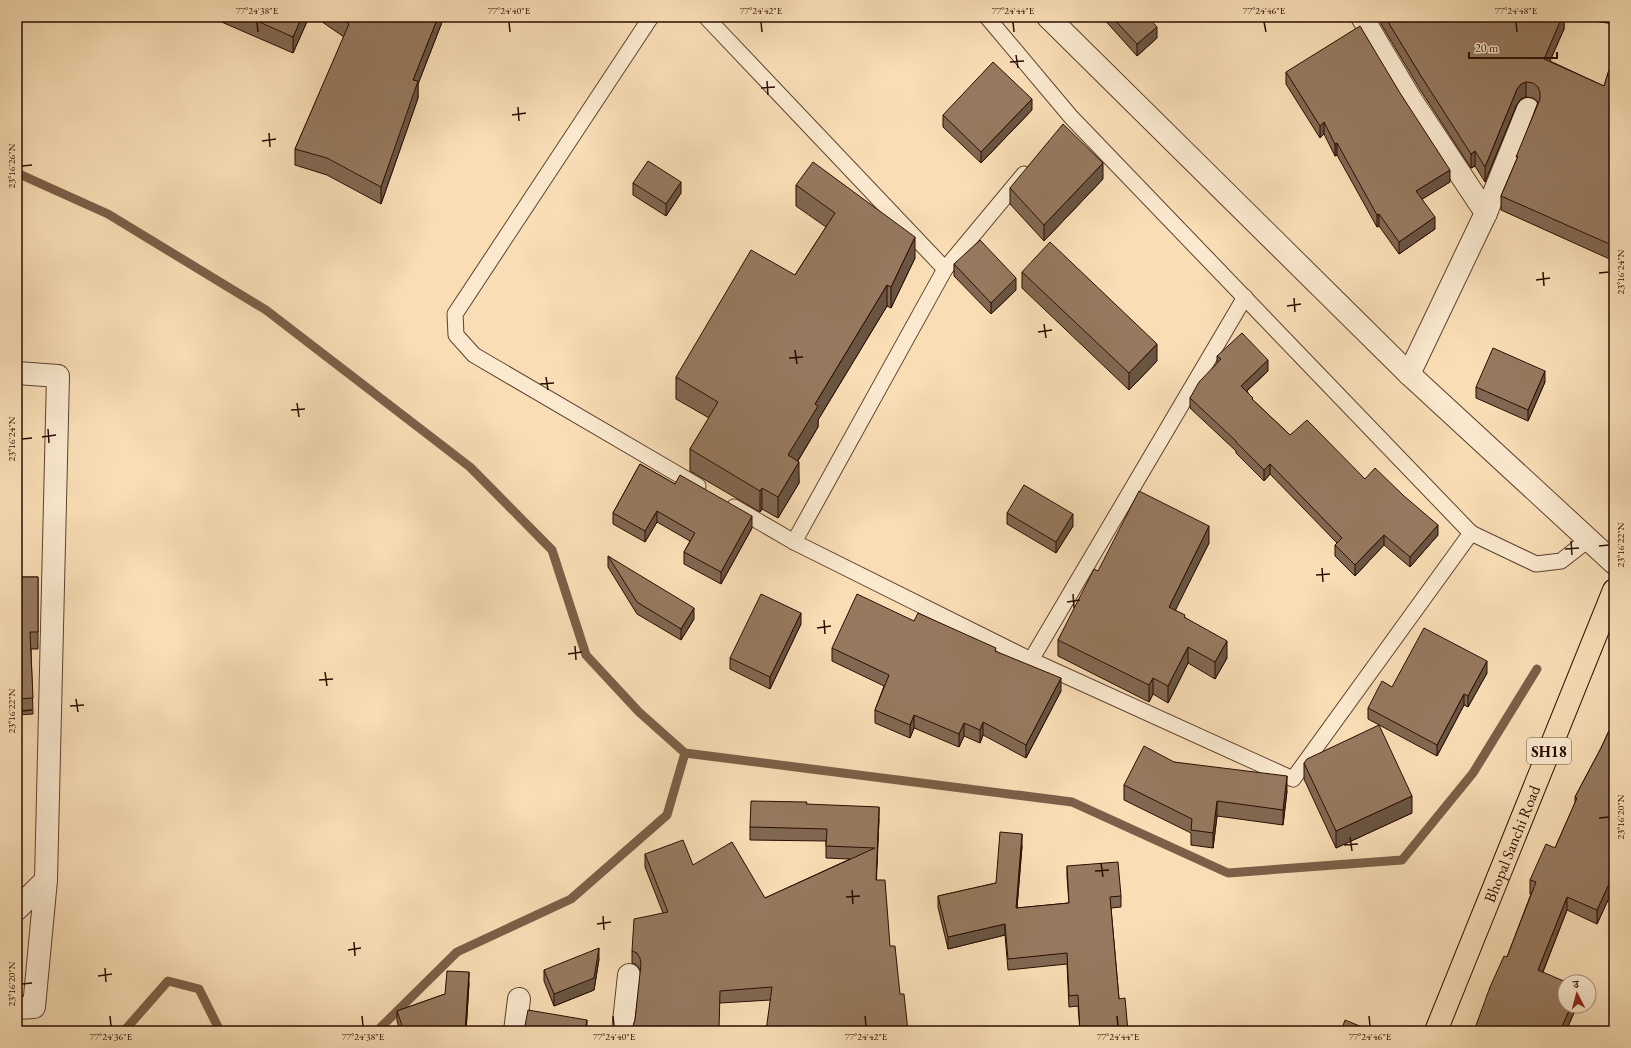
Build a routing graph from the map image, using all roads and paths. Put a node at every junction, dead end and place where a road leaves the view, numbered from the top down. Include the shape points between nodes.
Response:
1 (651, 17) edge
2 (706, 17) edge
3 (987, 17) edge
4 (1048, 17) edge
5 (1362, 17) edge
6 (1528, 109) dead end
7 (1071, 117) junction
8 (1061, 129) edge
9 (1031, 165) edge
10 (1486, 213) junction
11 (945, 269) junction
12 (1245, 297) junction
13 (17, 373) edge
14 (1410, 374) junction
15 (1471, 533) junction
16 (1588, 540) junction
17 (794, 542) junction
18 (1614, 563) edge
19 (1614, 590) edge
20 (1031, 660) junction
21 (46, 880) junction
22 (17, 909) edge
23 (629, 975) dead end
24 (519, 999) dead end
25 (17, 1008) edge
26 (515, 1031) edge
27 (623, 1031) edge
28 (1436, 1031) edge

1 - 17 lane via 455,314 456,335 474,355
2 - 11 lane
3 - 7 lane
4 - 14 street
5 - 10 street via 1410,98
6 - 10 street
7 - 8 lane
7 - 12 lane
9 - 11 lane
10 - 14 street
11 - 17 lane
12 - 15 lane
12 - 20 lane
13 - 21 street via 58,376
14 - 16 street
15 - 16 lane via 1536,564 1561,561
15 - 20 lane via 1293,779
16 - 18 street
17 - 20 lane
19 - 28 main road, Bhopal Sanchi Road / SH18
21 - 22 street
21 - 25 street via 34,1007
23 - 27 street
24 - 26 street

